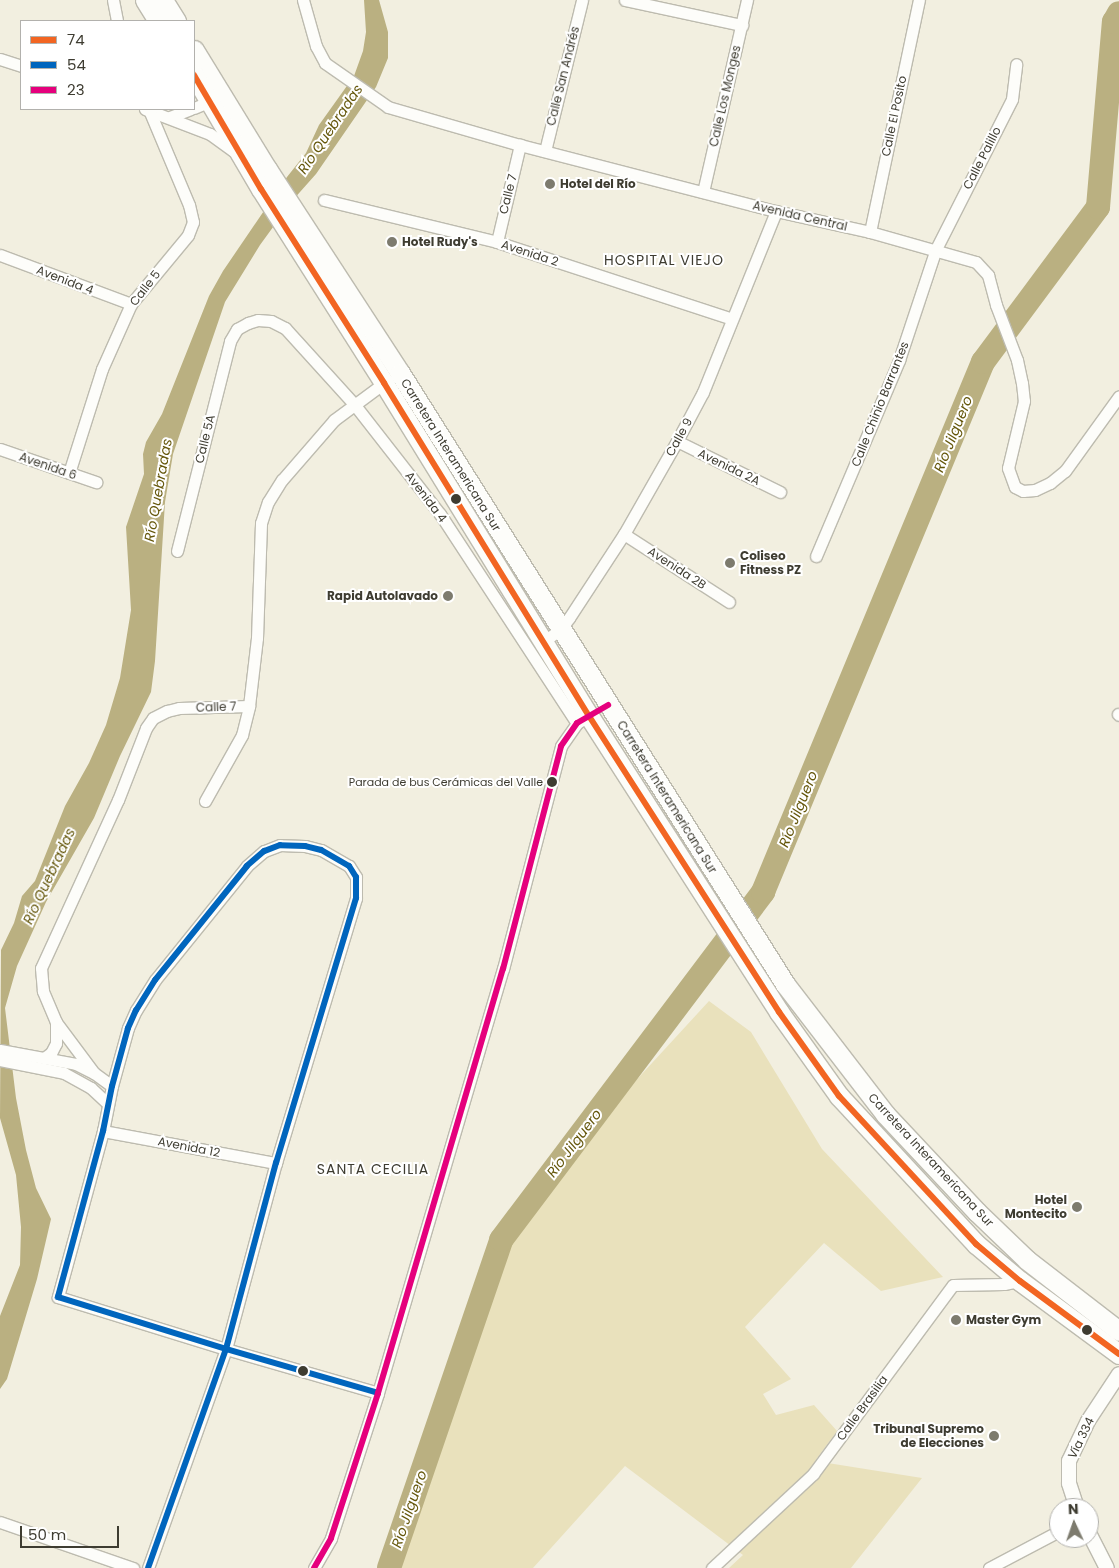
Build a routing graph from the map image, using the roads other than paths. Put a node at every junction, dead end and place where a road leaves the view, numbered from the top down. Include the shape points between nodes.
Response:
1 (113, 0) edge
2 (145, 0) edge
3 (163, 0) edge
4 (303, 0) edge
5 (582, 0) edge
6 (625, 0) edge
7 (748, 0) edge
8 (919, 0) edge
9 (118, 20) edge
10 (157, 20) edge
11 (175, 20) edge
12 (742, 25) junction
13 (195, 55) edge
14 (0, 59) edge
15 (1016, 64) dead end
16 (20, 66) edge
17 (195, 78) edge
18 (205, 104) edge
19 (147, 110) edge
20 (150, 110) edge
21 (189, 110) edge
22 (170, 117) junction
23 (520, 145) junction
24 (545, 151) junction
25 (258, 169) junction
26 (703, 192) junction
27 (324, 200) dead end
28 (776, 211) junction
29 (870, 232) junction
30 (497, 242) junction
31 (936, 249) junction
32 (0, 255) edge
33 (131, 304) junction
34 (732, 319) junction
35 (237, 329) joint
36 (400, 373) junction
37 (384, 383) junction
38 (1119, 396) edge
39 (354, 404) junction
40 (677, 441) junction
41 (0, 449) edge
42 (69, 473) junction
43 (96, 482) dead end
44 (780, 492) dead end
45 (624, 534) junction
46 (177, 551) dead end
47 (816, 556) dead end
48 (729, 602) dead end
49 (560, 630) junction
50 (544, 641) junction
51 (608, 705) junction
52 (249, 706) junction
53 (583, 719) junction
54 (205, 801) dead end
55 (56, 1022) junction
56 (0, 1050) edge
57 (0, 1060) edge
58 (36, 1060) junction
59 (94, 1073) junction
60 (112, 1086) junction
61 (107, 1103) junction
62 (102, 1131) junction
63 (276, 1163) junction
64 (986, 1253) junction
65 (1020, 1281) junction
66 (1114, 1328) edge
67 (226, 1349) junction
68 (1119, 1354) edge
69 (1119, 1374) edge
70 (378, 1393) junction
71 (1074, 1498) edge
72 (0, 1522) edge
73 (1049, 1536) edge
74 (1096, 1548) edge
75 (133, 1568) edge
76 (148, 1568) edge
77 (314, 1568) edge
78 (712, 1568) edge
79 (989, 1568) edge
80 (1106, 1568) edge

1 - 9 street
2 - 10 highway
3 - 11 highway
4 - 23 street, Avenida Central via 316,46 325,63 388,107
5 - 24 street, Calle San Andrés
6 - 12 street
7 - 12 street, Calle Los Monges
8 - 29 street, Calle El Posito
12 - 26 street, Calle Los Monges
13 - 18 highway, Carretera Interamericana Sur
14 - 16 street
15 - 31 street, Calle Palillo via 1012,100
17 - 18 highway, Carretera Interamericana Sur
18 - 25 highway, Carretera Interamericana Sur
19 - 33 street, Calle 5 via 189,205 193,222 188,235
20 - 22 street
21 - 22 street
22 - 25 street via 210,134
23 - 24 street, Avenida Central
23 - 30 street, Calle 7
24 - 26 street, Avenida Central
25 - 36 highway, Carretera Interamericana Sur via 303,223
25 - 37 highway, Carretera Interamericana Sur via 261,189
26 - 28 street, Avenida Central
27 - 30 street, Avenida 2
28 - 29 street, Avenida Central
28 - 34 street, Calle 9
29 - 31 street, Avenida Central
30 - 34 street, Avenida 2
31 - 38 street, Avenida Central via 976,262 988,276 1017,360 1024,401 1008,468 1015,487 1023,491 1035,490 1064,471
31 - 47 street, Calle Chinio Barrantes via 899,360
32 - 33 street, Avenida 4
33 - 42 street, Calle 5 via 102,369
34 - 40 street, Calle 9 via 703,392
35 - 39 street, Avenida 4 via 258,320 271,320 285,328
35 - 46 street, Calle 5A via 230,341
36 - 37 street, Calle 7
36 - 49 highway, Carretera Interamericana Sur
37 - 39 street, Calle 7
37 - 50 highway, Carretera Interamericana Sur
39 - 52 street, Calle 7 via 282,480 268,502 261,523 257,638
39 - 53 street, Avenida 4 via 440,514
40 - 44 street, Avenida 2A
40 - 45 street, Calle 9
41 - 42 street, Avenida 6
42 - 43 street, Avenida 6
45 - 48 street, Avenida 2B
45 - 49 street, Calle 9
49 - 50 street, Calle 9
49 - 51 highway, Carretera Interamericana Sur
50 - 53 highway, Carretera Interamericana Sur
51 - 53 highway
51 - 66 highway, Carretera Interamericana Sur via 785,984 885,1114 1027,1260
52 - 54 street via 242,735
52 - 55 street, Calle 7 via 179,708 154,718 146,728 118,800 41,968 43,991
53 - 64 highway, Carretera Interamericana Sur via 839,1096
53 - 70 street via 560,746 503,968
55 - 58 street, Calle 7 via 56,1043 51,1053
55 - 59 street, Calle 7
56 - 58 street
57 - 58 street
58 - 59 street via 76,1064
58 - 61 street via 91,1088
59 - 60 street
60 - 61 street
60 - 63 street via 136,1010 155,980 247,866 264,851 280,845 321,850 349,866 356,876 356,898
61 - 62 street
62 - 63 street, Avenida 12
62 - 67 street via 58,1297
63 - 67 street
64 - 65 highway, Carretera Interamericana Sur
64 - 66 highway
65 - 68 highway, Carretera Interamericana Sur
65 - 78 street, Calle Brasilia via 953,1284 813,1474
67 - 70 street
67 - 76 street
69 - 71 street, Vía 334 via 1088,1421 1069,1461 1069,1483
70 - 77 street via 334,1532
72 - 75 street
73 - 79 street
74 - 80 street

